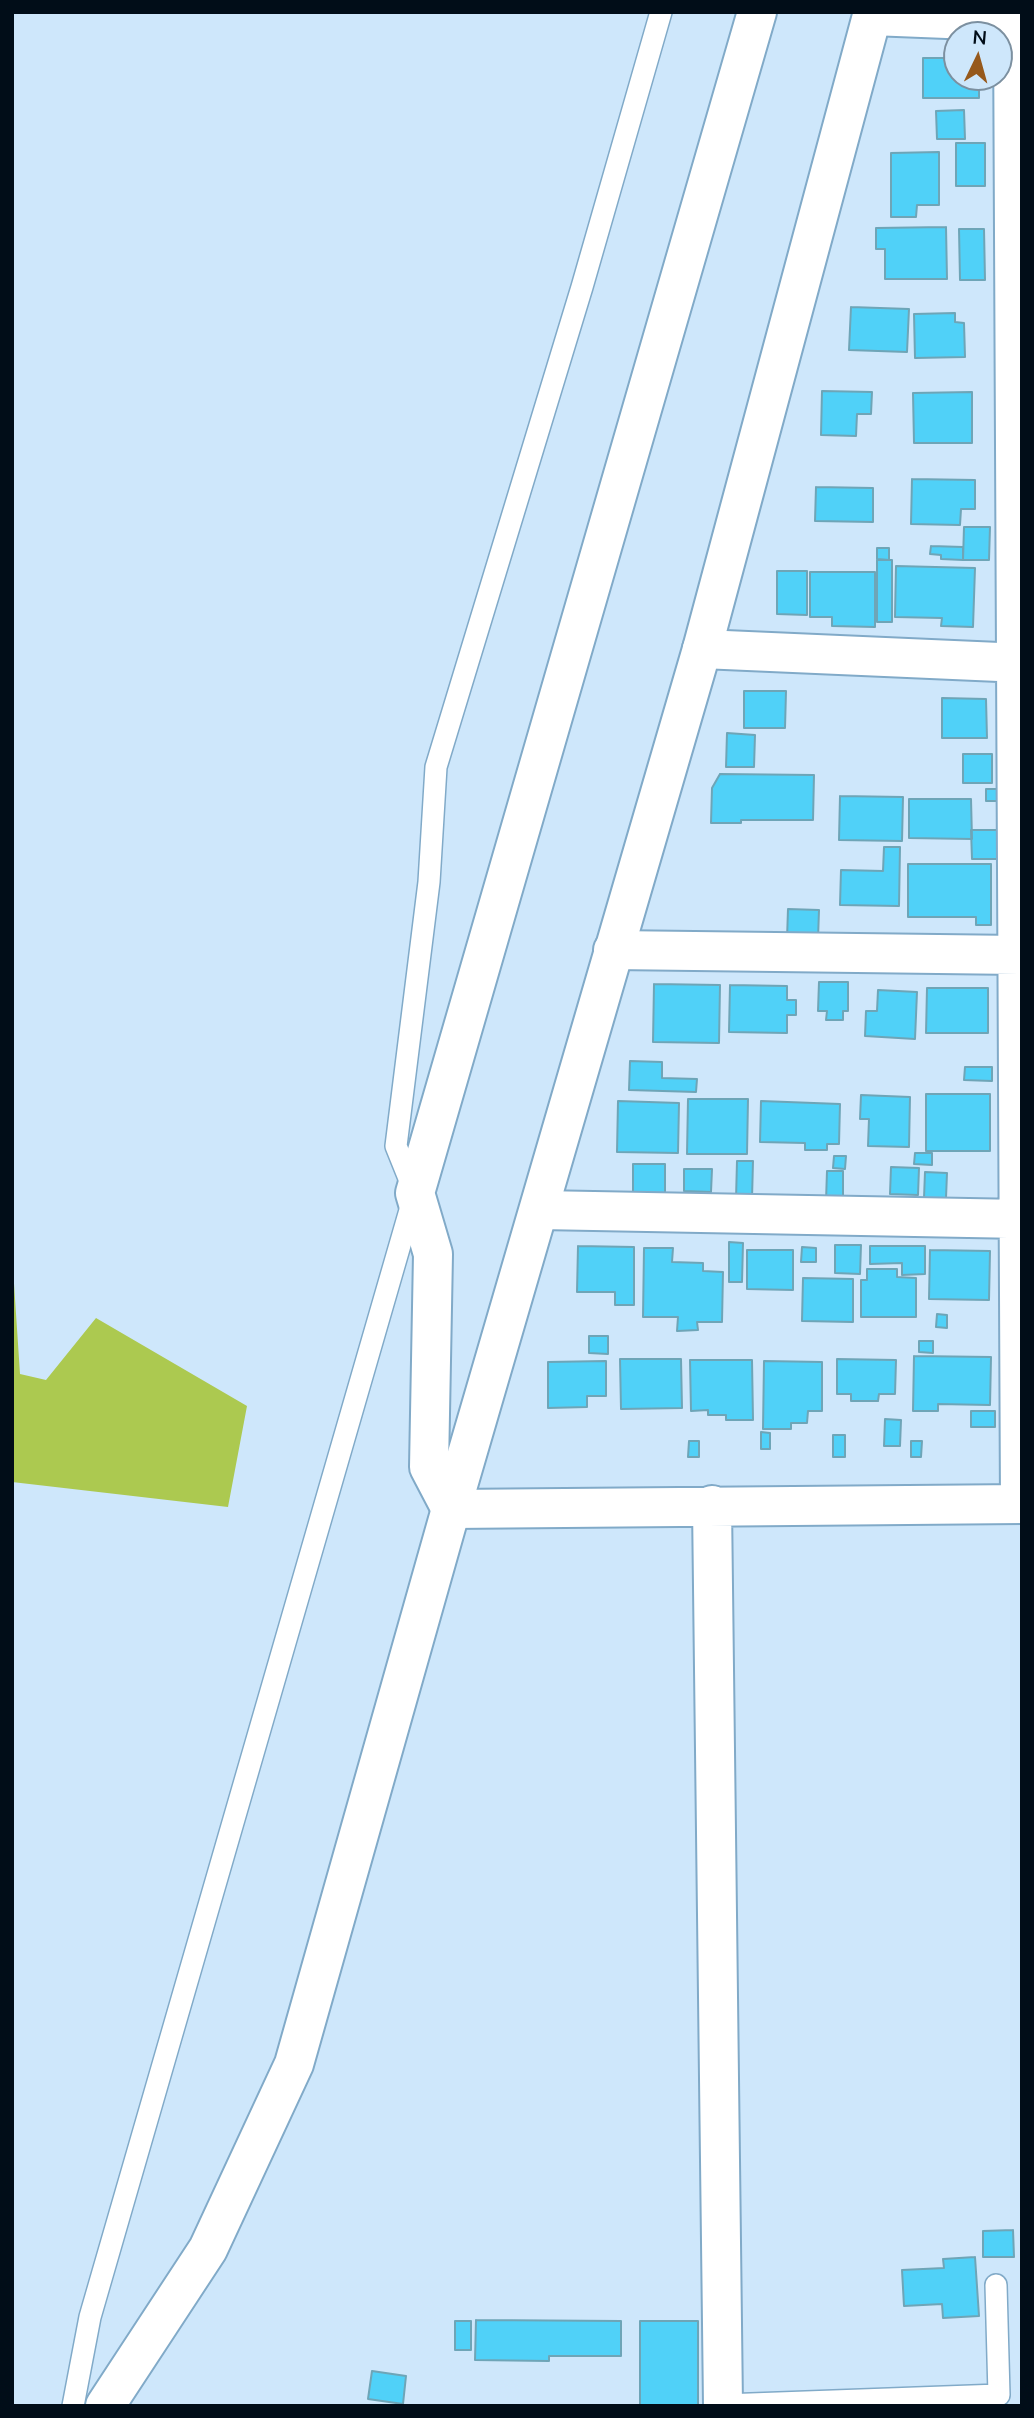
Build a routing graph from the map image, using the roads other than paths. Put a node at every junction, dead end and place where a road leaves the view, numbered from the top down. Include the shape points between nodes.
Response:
1 (661, 12) edge
2 (757, 12) edge
3 (872, 14) edge
4 (1017, 22) edge
5 (702, 649) junction
6 (1018, 663) edge
7 (613, 950) junction
8 (1019, 955) junction
9 (415, 1193) junction
10 (540, 1210) junction
11 (1020, 1219) edge
12 (1021, 1504) edge
13 (712, 1505) junction
14 (451, 1509) junction
15 (996, 2285) dead end
16 (723, 2405) edge
17 (73, 2406) edge
18 (105, 2406) edge

1 - 9 lane via 436,767 429,882 396,1146
2 - 9 street
3 - 4 street
3 - 5 street
4 - 6 street
5 - 6 street
5 - 7 street
6 - 8 street
7 - 8 street
7 - 10 street
8 - 11 street
9 - 14 street via 433,1254 429,1467
9 - 17 lane via 90,2317
10 - 11 street
10 - 14 street
11 - 12 street
12 - 13 street
13 - 14 street
13 - 16 street
14 - 18 street via 294,2064 208,2249
15 - 16 lane via 999,2395

